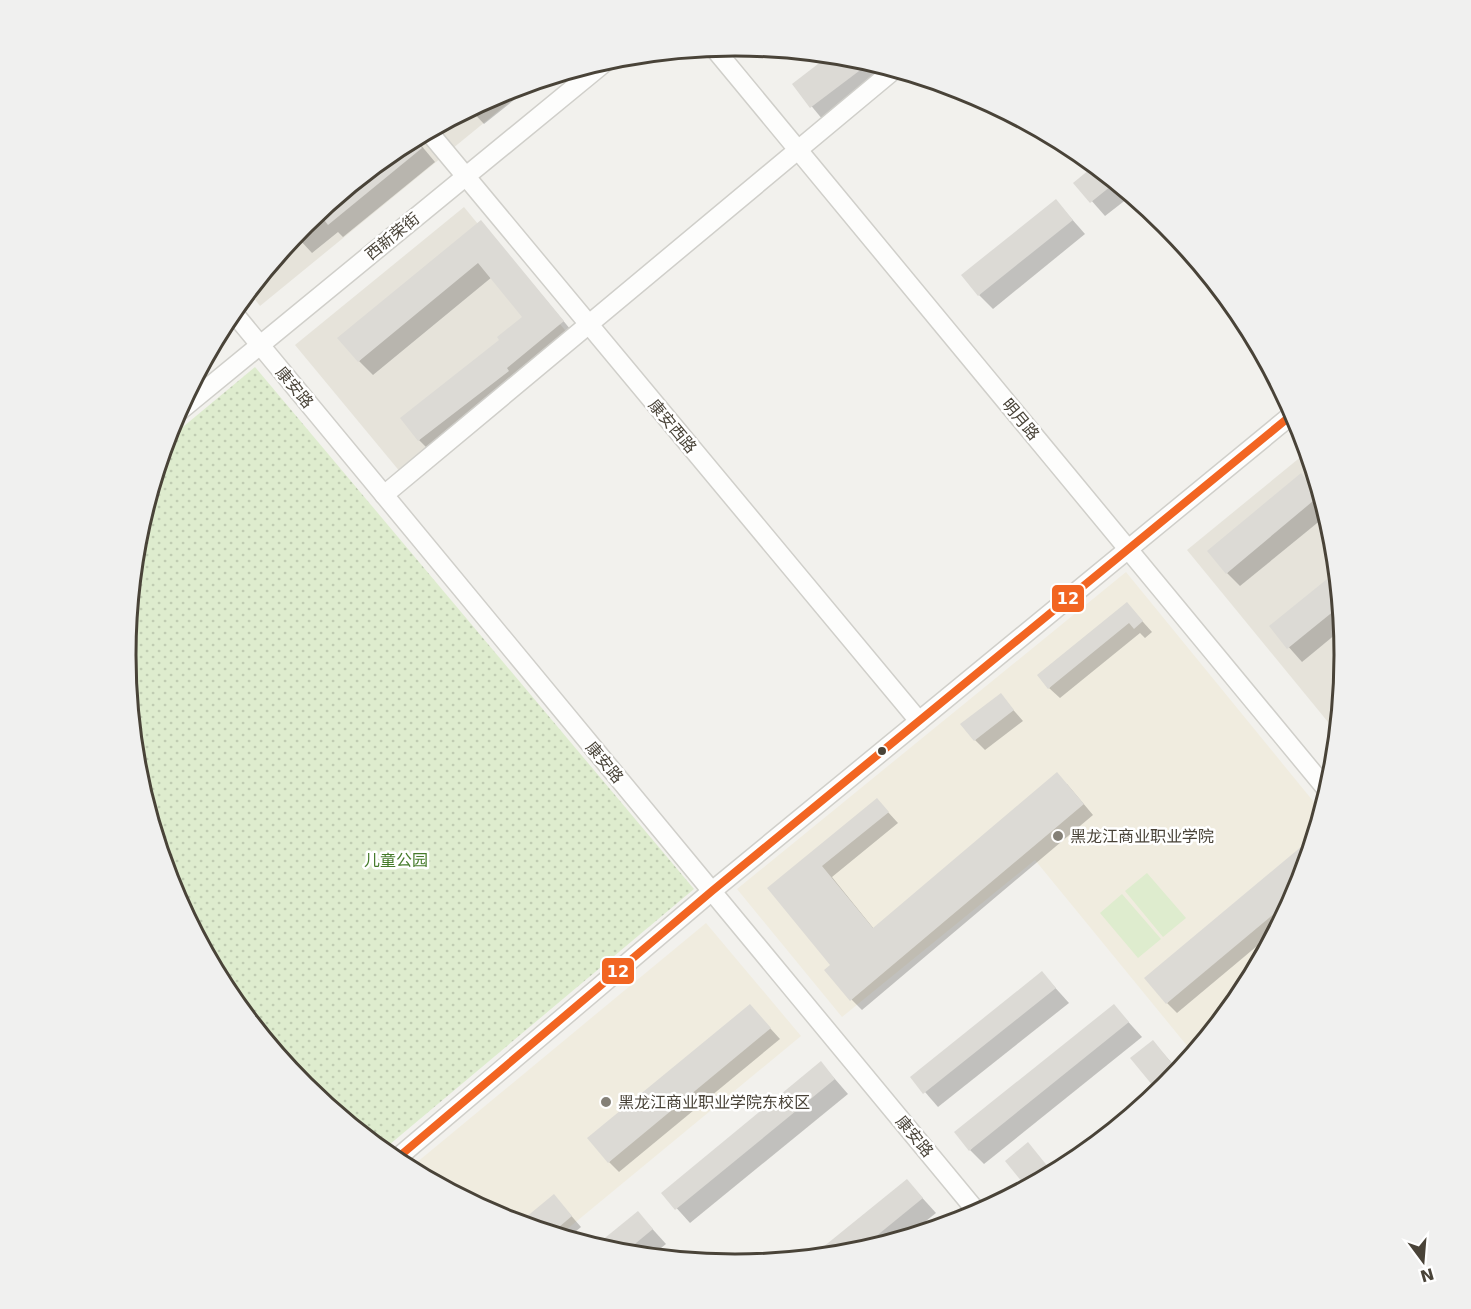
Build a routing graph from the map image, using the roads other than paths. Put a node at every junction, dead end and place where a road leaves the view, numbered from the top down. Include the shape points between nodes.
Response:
1 (721, 56) edge
2 (591, 73) edge
3 (888, 75) edge
4 (433, 138) edge
5 (798, 150) junction
6 (465, 176) junction
7 (239, 319) edge
8 (588, 325) junction
9 (260, 344) junction
10 (194, 399) edge
11 (1286, 419) edge
12 (384, 495) junction
13 (1128, 549) junction
14 (919, 721) junction
15 (1320, 782) edge
16 (712, 891) junction
17 (403, 1153) edge
18 (971, 1205) edge

1 - 5 street, 明月路
2 - 6 street, 西新荣街
3 - 5 street
4 - 6 street, 康安西路
5 - 8 street
5 - 13 street, 明月路
6 - 8 street, 康安西路
6 - 9 street, 西新荣街
7 - 9 street, 康安路
8 - 12 street
8 - 14 street, 康安西路
9 - 10 street, 西新荣街
9 - 12 street, 康安路
11 - 13 street
12 - 16 street, 康安路
13 - 14 street
13 - 15 street, 明月路
14 - 16 street
16 - 17 street
16 - 18 street, 康安路

